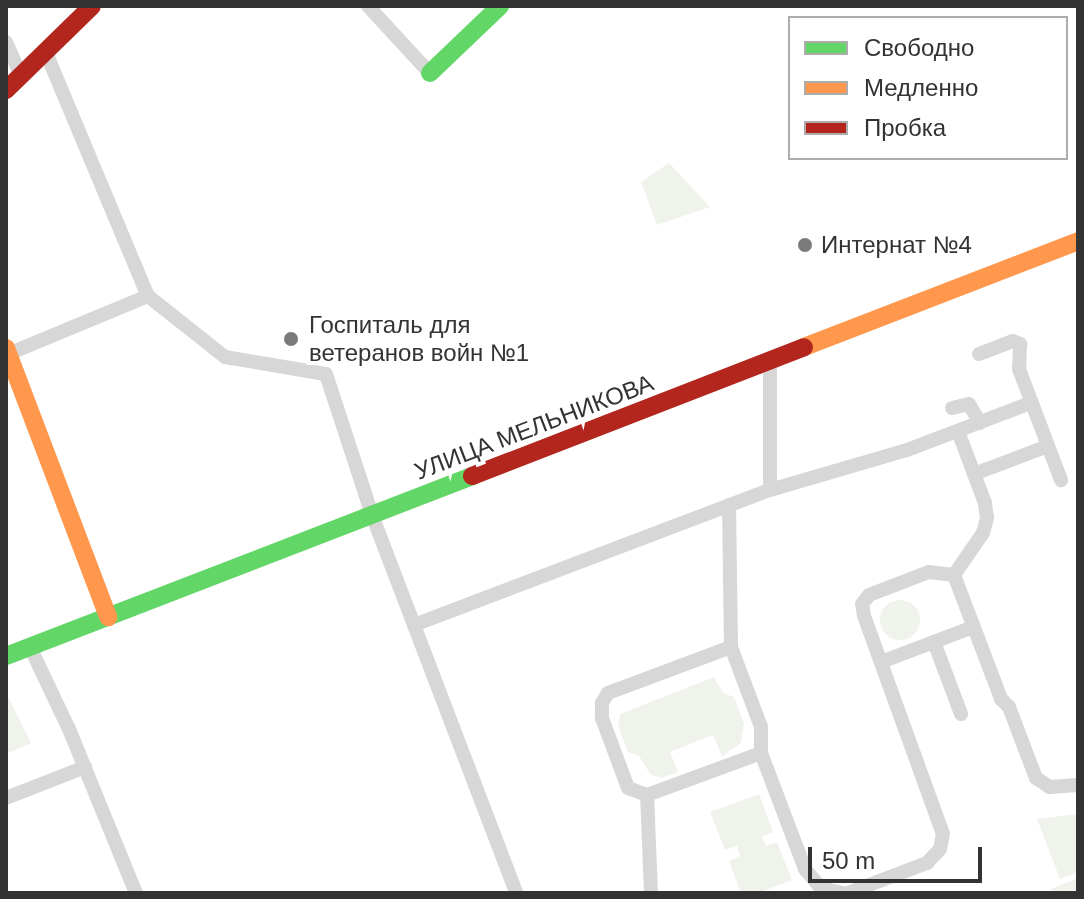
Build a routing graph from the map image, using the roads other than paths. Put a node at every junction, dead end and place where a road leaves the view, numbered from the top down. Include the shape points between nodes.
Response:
1 (92, 6) edge
2 (368, 6) edge
3 (500, 6) edge
4 (6, 42) edge
5 (46, 53) junction
6 (430, 73) joint
7 (21, 78) junction
8 (6, 90) edge
9 (1078, 241) edge
10 (148, 296) junction
11 (7, 351) edge
12 (979, 354) dead end
13 (770, 361) junction
14 (1031, 403) junction
15 (952, 408) dead end
16 (980, 423) junction
17 (958, 431) junction
18 (1048, 446) junction
19 (974, 474) junction
20 (1061, 480) dead end
21 (770, 490) junction
22 (729, 505) junction
23 (372, 515) junction
24 (954, 575) junction
25 (108, 617) junction
26 (414, 625) junction
27 (973, 627) junction
28 (934, 642) junction
29 (30, 647) junction
30 (731, 647) junction
31 (6, 656) edge
32 (881, 662) junction
33 (961, 714) dead end
34 (761, 753) junction
35 (85, 767) junction
36 (1078, 785) edge
37 (647, 795) junction
38 (6, 798) edge
39 (136, 893) edge
40 (516, 893) edge
41 (651, 893) edge
42 (842, 893) edge
43 (848, 893) edge

1 - 5 street
2 - 6 lane
3 - 6 street
4 - 7 lane
5 - 7 street
5 - 10 lane
7 - 8 street
9 - 13 street, УЛИЦА МЕЛЬНИКОВА
10 - 11 lane
10 - 23 lane via 225,357 326,374
11 - 25 street via 23,411
12 - 14 lane via 1018,342 1019,369
13 - 21 lane
13 - 23 street, УЛИЦА МЕЛЬНИКОВА
14 - 16 lane
14 - 18 lane
15 - 16 lane via 969,404
16 - 17 lane
17 - 19 lane
17 - 21 lane
18 - 19 lane
18 - 20 lane
19 - 24 lane via 985,503 986,526
21 - 22 lane
22 - 26 lane
22 - 30 lane
23 - 25 street, УЛИЦА МЕЛЬНИКОВА
23 - 26 lane
24 - 27 lane
24 - 32 lane via 929,572 865,599 862,609
25 - 29 street, УЛИЦА МЕЛЬНИКОВА
26 - 40 lane
27 - 28 lane
27 - 36 lane via 1036,778 1050,787
28 - 32 lane
28 - 33 lane
29 - 31 street, УЛИЦА МЕЛЬНИКОВА
29 - 35 lane
30 - 34 lane via 761,727
30 - 37 lane via 604,698 602,718 628,788
32 - 43 lane via 940,817 942,841 927,863
34 - 37 lane
34 - 42 lane via 809,877 821,888
35 - 38 lane
35 - 39 lane
37 - 41 lane

